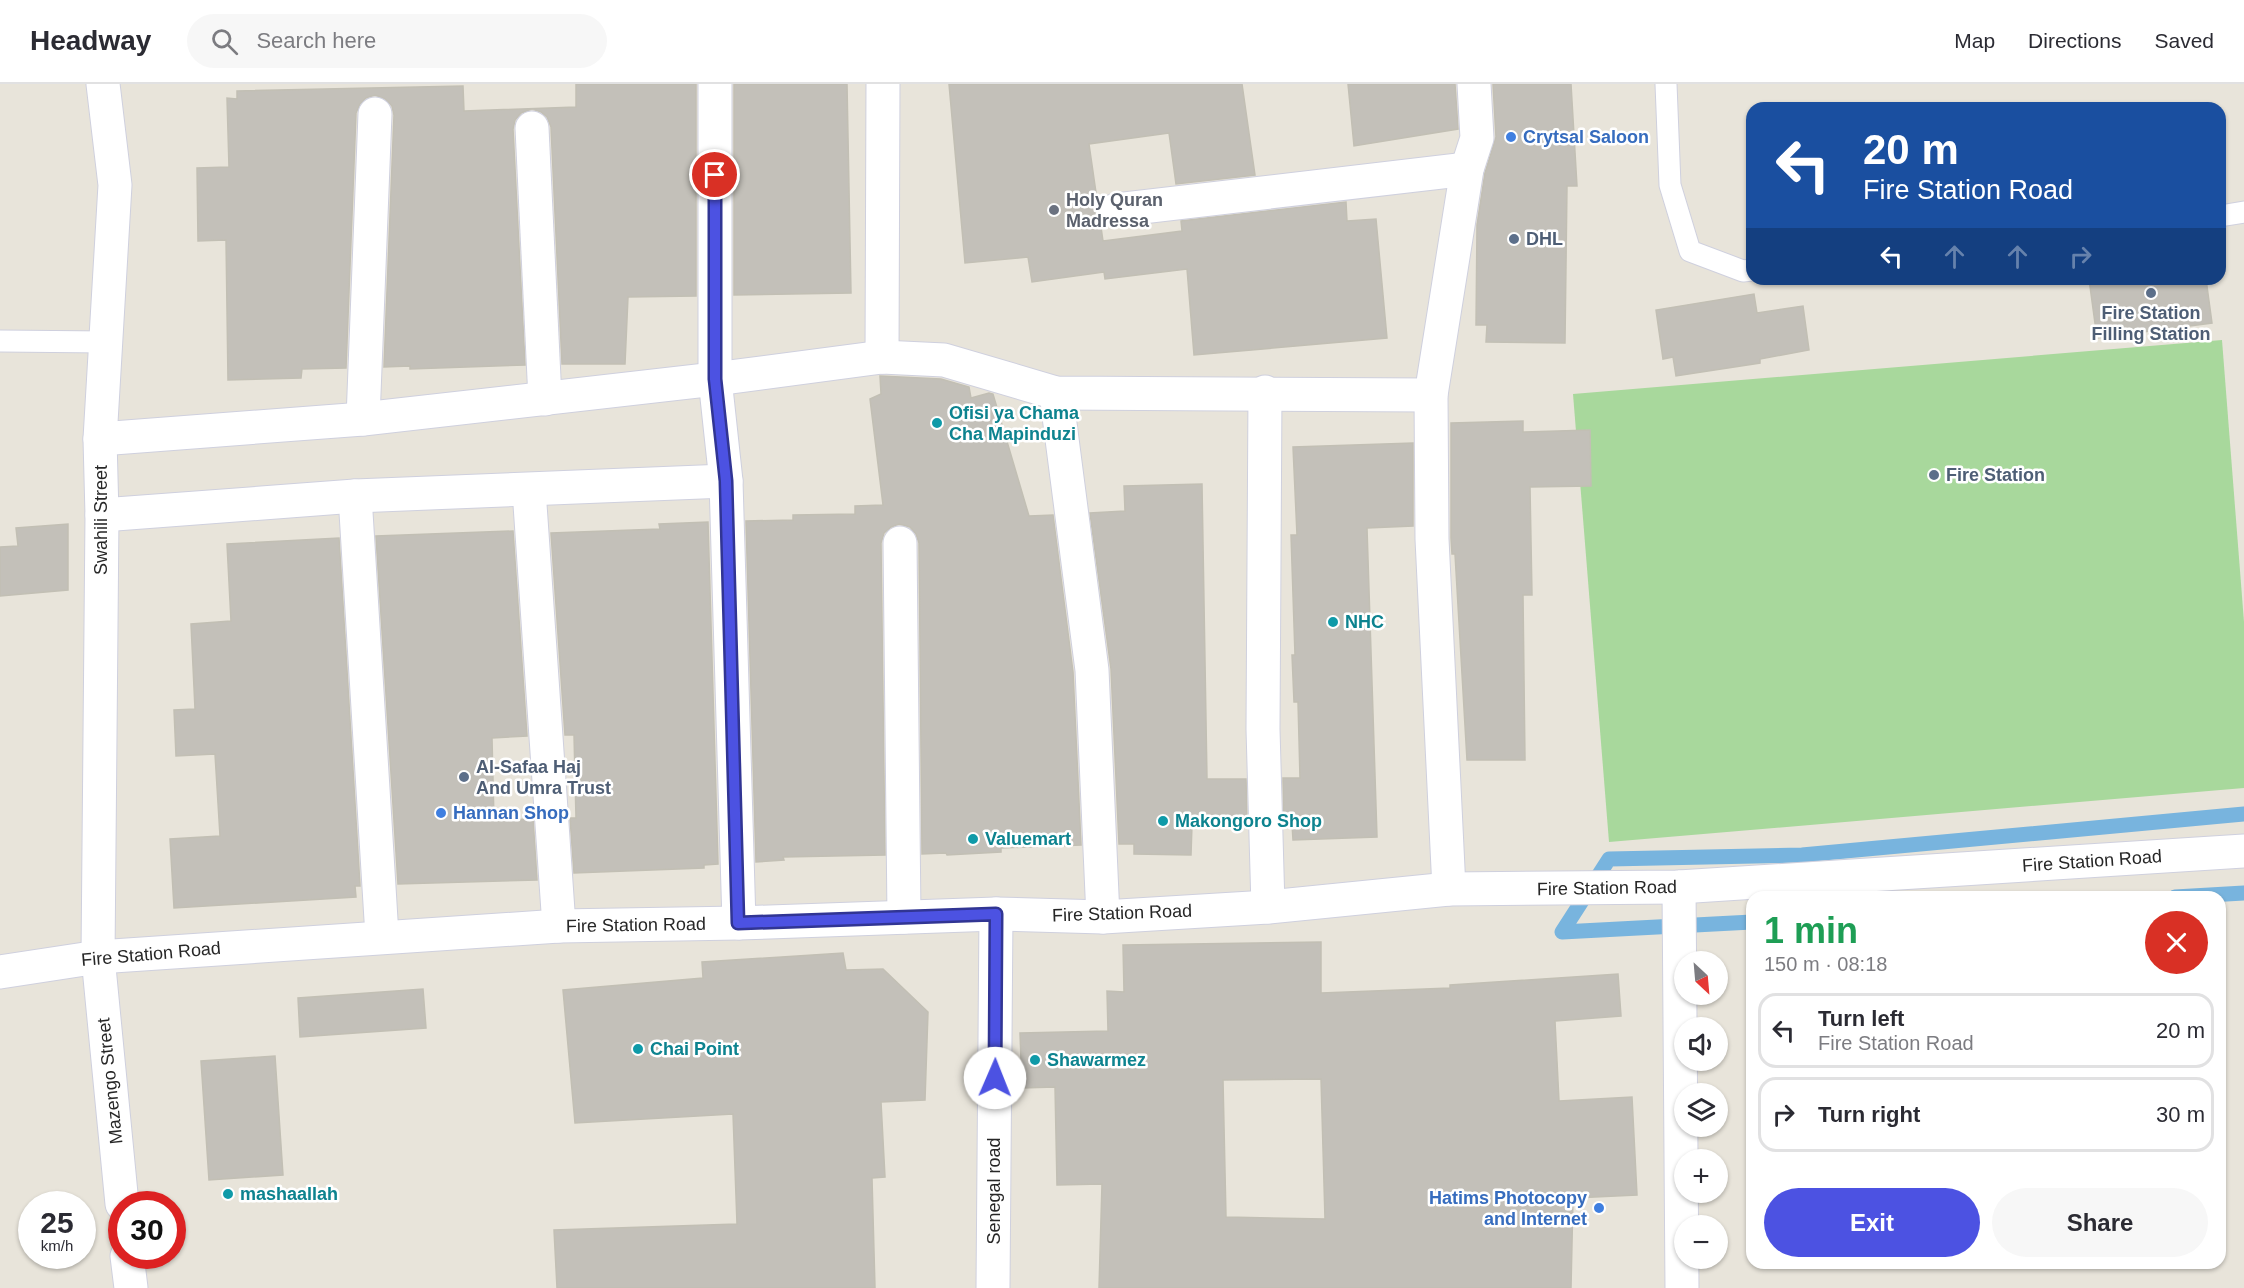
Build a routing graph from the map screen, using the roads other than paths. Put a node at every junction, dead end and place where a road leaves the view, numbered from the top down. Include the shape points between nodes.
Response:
1 (103, 84) edge
2 (715, 84) edge
3 (883, 84) edge
4 (1474, 84) edge
5 (1666, 84) edge
6 (375, 114) dead end
7 (532, 128) dead end
8 (1467, 169) junction
9 (1116, 210) dead end
10 (2244, 212) edge
11 (2226, 215) edge
12 (1746, 271) edge
13 (0, 341) edge
14 (106, 342) junction
15 (882, 357) junction
16 (715, 379) junction
17 (1265, 392) junction
18 (1056, 393) junction
19 (1431, 395) junction
20 (545, 399) junction
21 (363, 419) junction
22 (100, 439) junction
23 (726, 481) junction
24 (529, 490) junction
25 (355, 496) junction
26 (102, 515) junction
27 (900, 543) dead end
28 (2244, 851) edge
29 (1679, 887) junction
30 (1449, 890) junction
31 (1268, 907) junction
32 (996, 914) junction
33 (904, 917) junction
34 (1103, 917) junction
35 (738, 923) junction
36 (559, 926) junction
37 (382, 936) junction
38 (98, 957) junction
39 (0, 972) edge
40 (121, 1191) edge
41 (129, 1269) edge
42 (131, 1288) edge
43 (993, 1288) edge
44 (1682, 1288) edge

1 - 14 street, Swahili Street via 115,185
2 - 16 street
3 - 15 street
4 - 8 street via 1477,138
5 - 12 lane via 1670,185 1690,251
6 - 21 street
7 - 20 street
8 - 9 street
8 - 19 street
10 - 11 lane
13 - 14 lane
14 - 22 street, Swahili Street
15 - 16 street
15 - 18 street via 944,360
16 - 20 street
16 - 23 street
17 - 18 street
17 - 19 street
17 - 31 street via 1263,729
18 - 34 street via 1092,670
19 - 30 street via 1432,539
20 - 21 street
21 - 22 street
22 - 26 street, Swahili Street
23 - 24 street
23 - 35 street
24 - 25 street
24 - 36 street
25 - 26 street
25 - 37 street
26 - 38 street, Swahili Street
27 - 33 street
28 - 29 street, Fire Station Road
29 - 30 street, Fire Station Road
29 - 44 street
30 - 31 street, Fire Station Road
31 - 34 street, Fire Station Road
32 - 33 street, Fire Station Road
32 - 34 street, Fire Station Road
32 - 43 street, Senegal road
33 - 35 street, Fire Station Road
35 - 36 street, Fire Station Road
36 - 37 street, Fire Station Road
37 - 38 street, Fire Station Road
38 - 39 street, Fire Station Road
38 - 40 street, Mazengo Street
41 - 42 street

